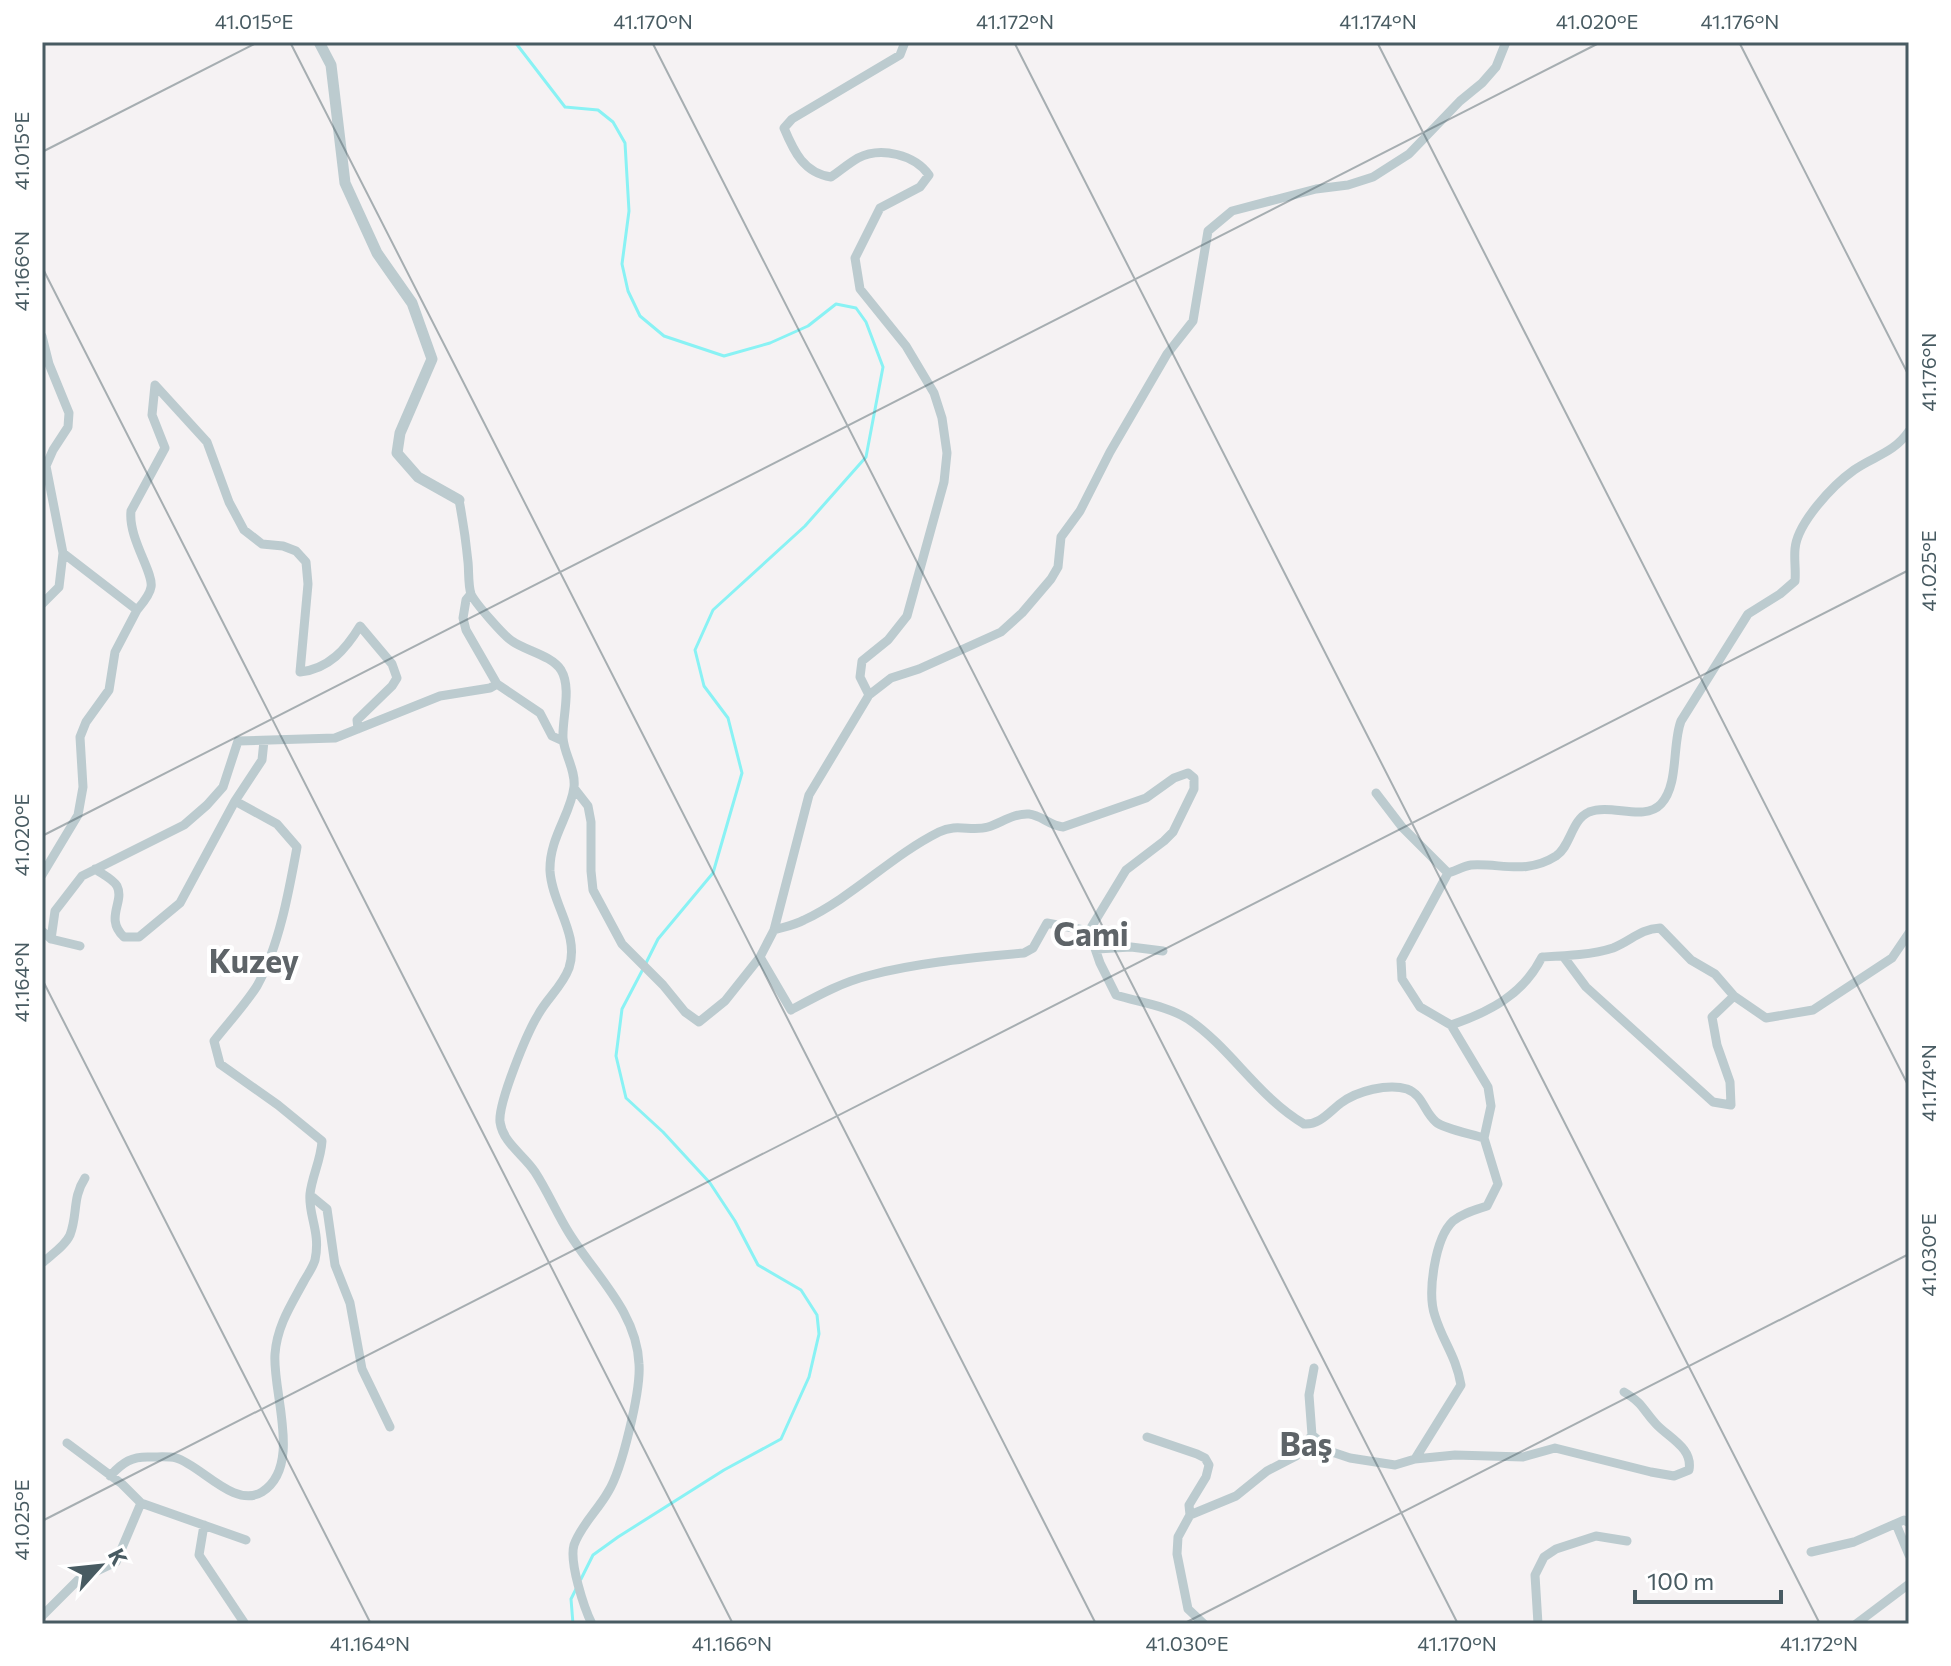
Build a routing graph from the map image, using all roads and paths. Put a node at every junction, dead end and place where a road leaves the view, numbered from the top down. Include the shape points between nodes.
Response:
1 (319, 42) edge
2 (905, 42) edge
3 (1506, 42) edge
4 (42, 336) edge
5 (1909, 431) edge
6 (459, 500) joint
7 (63, 553) junction
8 (471, 594) junction
9 (42, 604) edge
10 (137, 610) junction
11 (497, 684) junction
12 (869, 695) junction
13 (358, 729) junction
14 (264, 741) junction
15 (563, 741) junction
16 (574, 788) junction
17 (1376, 793) dead end
18 (235, 801) junction
19 (95, 869) junction
20 (1448, 873) junction
21 (42, 875) edge
22 (774, 930) junction
23 (42, 931) edge
24 (1089, 931) junction
25 (1909, 933) edge
26 (51, 939) junction
27 (80, 946) dead end
28 (1097, 949) junction
29 (1163, 951) dead end
30 (1563, 956) junction
31 (760, 957) junction
32 (1734, 996) junction
33 (1451, 1025) junction
34 (1484, 1138) junction
35 (85, 1178) dead end
36 (310, 1195) junction
37 (42, 1263) edge
38 (1314, 1368) dead end
39 (1624, 1392) dead end
40 (390, 1427) dead end
41 (1312, 1435) junction
42 (1147, 1437) dead end
43 (67, 1443) dead end
44 (1415, 1459) junction
45 (110, 1476) junction
46 (141, 1503) junction
47 (1190, 1515) junction
48 (1909, 1523) edge
49 (1896, 1524) junction
50 (204, 1525) junction
51 (246, 1540) dead end
52 (1627, 1541) dead end
53 (1811, 1552) dead end
54 (1909, 1555) edge
55 (1909, 1584) edge
56 (42, 1616) edge
57 (245, 1624) edge
58 (592, 1624) edge
59 (1204, 1624) edge
60 (1538, 1624) edge
61 (1856, 1624) edge

1 - 6 street via 331,65 345,183 377,253 412,303 432,359 400,433 397,453 418,477
2 - 12 street via 900,55 784,128 804,165 818,175 831,177 859,158 885,153 922,165 929,175 920,187 880,208 855,258 860,289 906,346 934,393 947,453 907,616 862,661 860,677
3 - 12 street via 1482,83 1409,154 1373,177 1232,211 1208,231 1193,321 1167,354 1061,537 1058,567 1051,579 1001,632 891,678
4 - 7 street via 69,413 68,427 46,466
5 - 20 street via 1886,455 1854,470 1800,531 1795,581 1748,614 1681,721 1675,769 1662,803 1649,812 1589,812 1561,851 1538,864 1511,869 1470,865
6 - 8 street
7 - 9 street via 59,587
7 - 10 street
8 - 11 street via 463,618 466,630
8 - 15 street via 509,640 562,671
10 - 13 street via 151,580 136,546 131,511 165,448 152,415 155,385 207,442 244,530 262,544 296,551 306,562 300,672 336,658 360,626 392,664 397,678 357,720
10 - 21 street via 115,652 109,690 80,737 83,787 78,815
11 - 13 street via 440,696
11 - 15 street via 540,713 552,736
12 - 22 street via 809,795
13 - 14 street via 335,738
14 - 18 street via 262,760
14 - 19 street via 238,741 223,787 184,825
15 - 16 street
16 - 31 street via 588,806 591,822 593,890 622,944 685,1012 699,1022 725,1001
16 - 58 street via 553,845 550,871 571,938 570,965 529,1032 500,1121 508,1142 535,1172 621,1308 638,1349 637,1391 618,1473 573,1547
17 - 20 street
18 - 19 street via 180,903 139,937 124,937 117,930 119,890
18 - 36 street via 277,824 297,847 272,951 256,986 214,1041 220,1064 322,1141
19 - 26 street via 82,876 55,911
20 - 33 street via 1401,960 1402,979 1420,1007
22 - 24 street via 803,921 942,831 956,826 984,829 1025,814 1063,827 1146,798 1188,773 1194,789 1173,832 1126,870
22 - 31 street
23 - 26 street
24 - 28 street
24 - 31 street via 1047,923 1033,948 1024,953 870,975 791,1010
25 - 32 street via 1892,958 1813,1010 1766,1018
26 - 27 street
28 - 29 street
28 - 34 street via 1116,995 1184,1017 1217,1041 1251,1080 1304,1124 1320,1121 1358,1093 1405,1088 1436,1122
30 - 32 street via 1613,948 1646,929 1660,928
30 - 32 street via 1586,987 1713,1102 1731,1105 1712,1017
30 - 33 street via 1542,957 1516,992 1486,1014
33 - 34 street via 1488,1087 1491,1106
34 - 44 street via 1498,1184 1487,1206 1451,1223 1440,1242 1433,1274 1434,1315 1457,1363 1461,1385
35 - 37 street via 77,1191 70,1234
36 - 40 street via 327,1209 335,1265 350,1303 362,1369
36 - 45 street via 318,1233 315,1262 281,1324 275,1352 284,1447 272,1482 261,1493 241,1495 175,1457 130,1459
38 - 41 street via 1309,1395
39 - 44 street via 1680,1443 1689,1470 1674,1476 1555,1448 1523,1457
41 - 44 street via 1332,1452 1350,1458 1395,1465
41 - 47 street via 1296,1456 1236,1496
42 - 47 street via 1207,1461 1209,1469 1189,1505
43 - 45 street
45 - 46 street
46 - 50 street
46 - 56 street via 116,1562 78,1580
47 - 59 street via 1178,1537 1177,1554 1188,1609
48 - 49 street
49 - 53 street
49 - 54 street
50 - 51 street
50 - 57 street via 199,1555
52 - 60 street via 1596,1536 1544,1557 1535,1575
55 - 61 street

